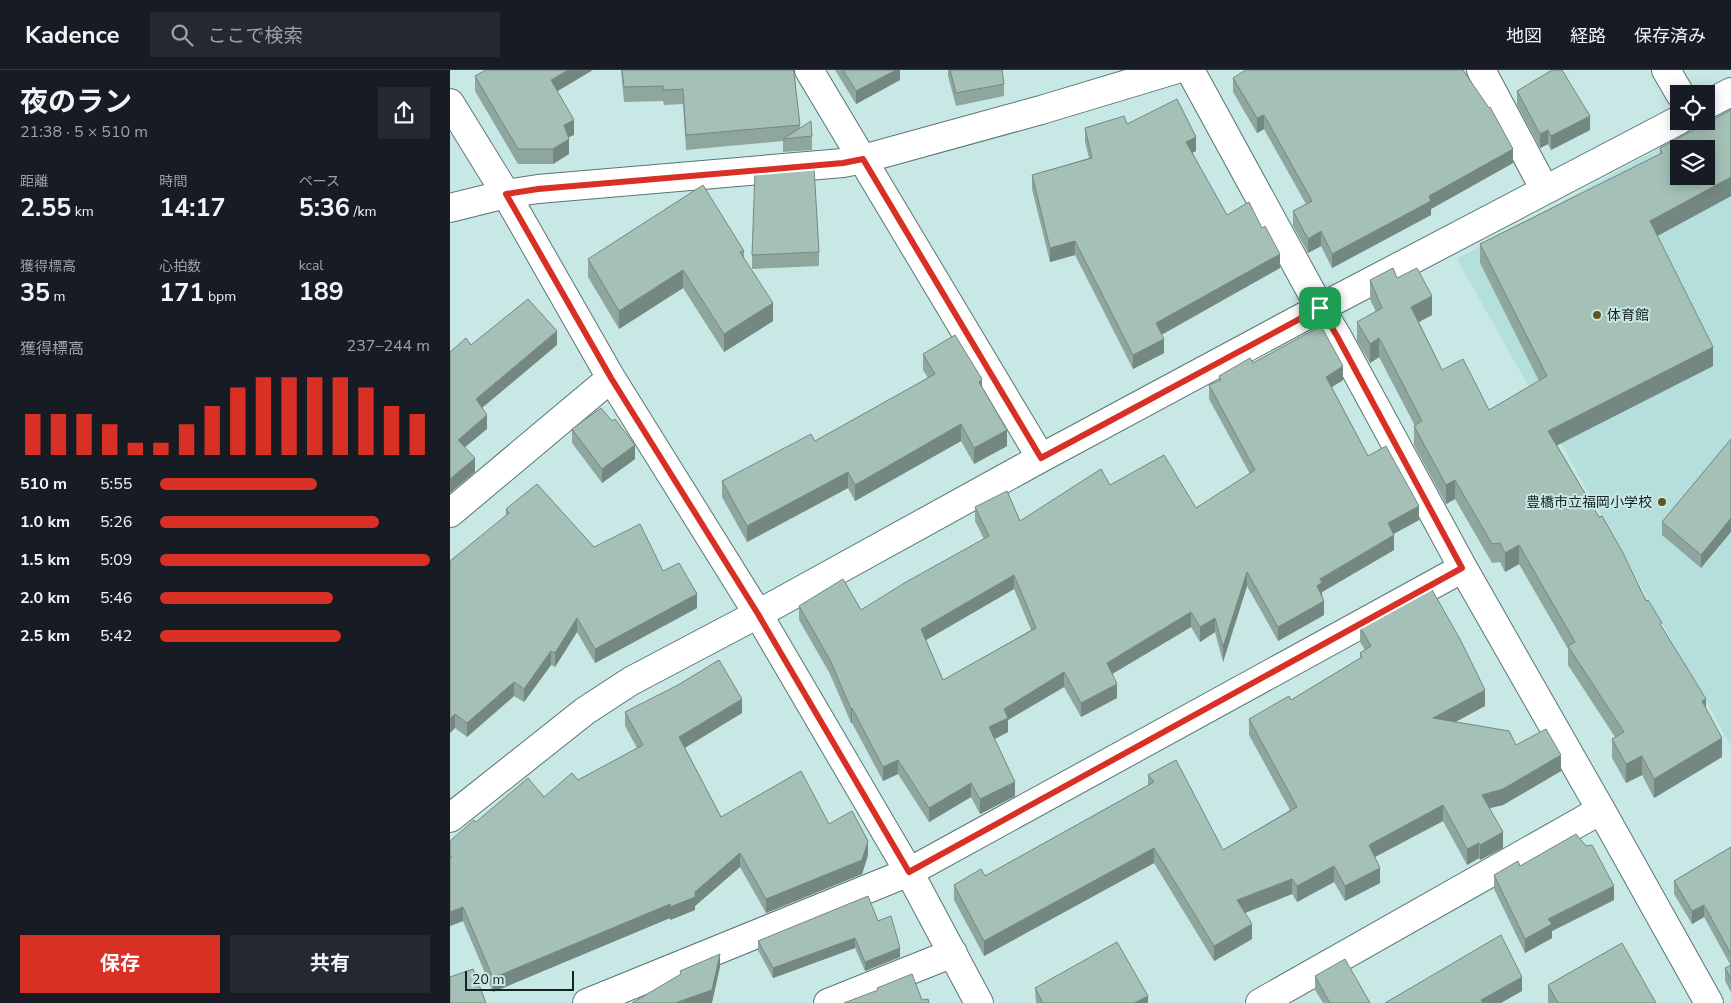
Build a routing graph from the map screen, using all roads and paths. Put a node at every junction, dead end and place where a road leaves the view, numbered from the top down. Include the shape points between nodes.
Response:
1 (809, 70) edge
2 (1174, 70) edge
3 (1190, 70) edge
4 (1481, 70) edge
5 (1666, 70) edge
6 (1675, 85) edge
7 (1731, 92) edge
8 (1715, 100) edge
9 (450, 103) edge
10 (1670, 125) edge
11 (863, 159) junction
12 (1545, 190) junction
13 (506, 194) junction
14 (450, 208) edge
15 (1320, 308) junction
16 (611, 378) junction
17 (1041, 458) junction
18 (450, 513) edge
19 (1462, 568) junction
20 (758, 614) junction
21 (1602, 810) junction
22 (450, 818) edge
23 (909, 872) junction
24 (953, 953) junction
25 (587, 1003) edge
26 (828, 1003) edge
27 (979, 1003) edge
28 (1260, 1003) edge
29 (1709, 1003) edge

1 - 11 street
2 - 11 street
3 - 15 street
4 - 12 street
5 - 6 street
7 - 8 street
9 - 13 street
10 - 12 street
11 - 13 street
11 - 17 street
12 - 15 street
13 - 14 street
13 - 16 street
15 - 17 street
15 - 19 street
16 - 18 street
16 - 20 street
17 - 20 street
19 - 21 street
19 - 23 street
20 - 22 street via 631,681 585,711
20 - 23 street
21 - 28 street
21 - 29 street
23 - 24 street
23 - 25 street
24 - 26 street
24 - 27 street

